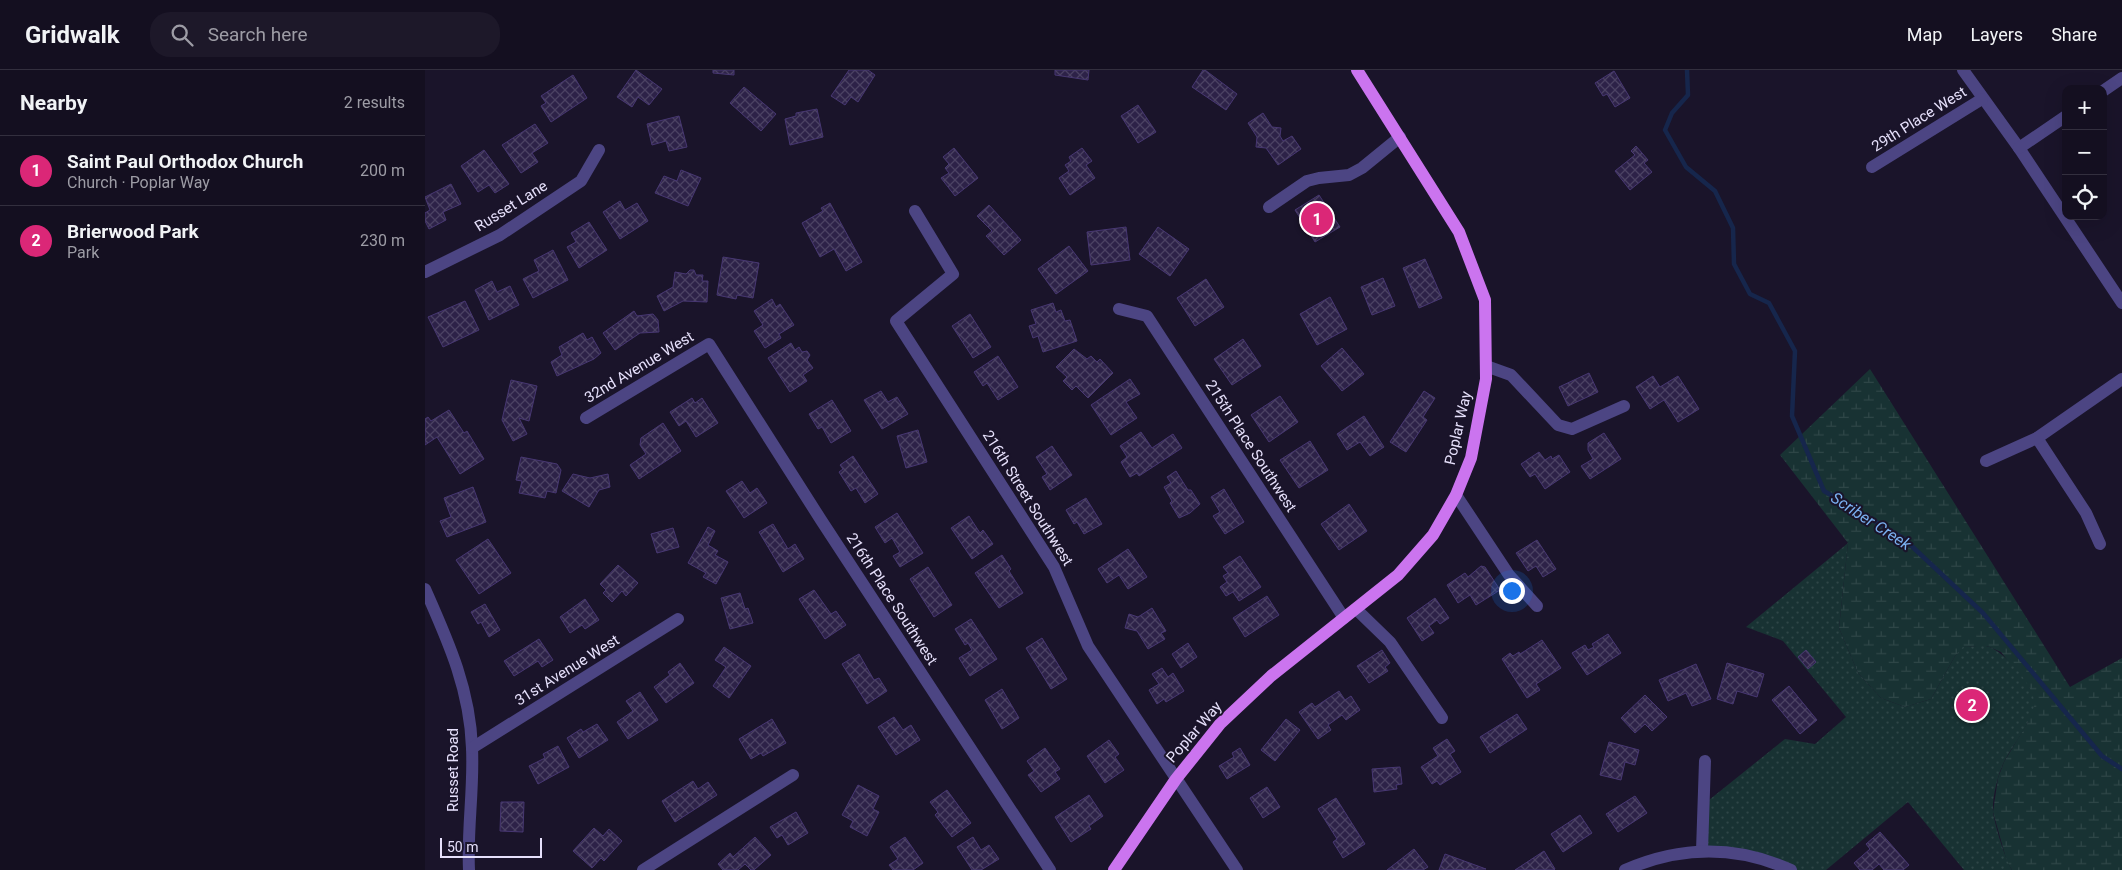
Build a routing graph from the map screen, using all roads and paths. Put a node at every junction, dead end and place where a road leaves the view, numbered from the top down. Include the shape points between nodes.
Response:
1 (1357, 70) edge
2 (1963, 70) edge
3 (2122, 78) edge
4 (2107, 88) edge
5 (1982, 99) junction
6 (2062, 119) edge
7 (1400, 137) junction
8 (2019, 148) junction
9 (599, 150) dead end
10 (1873, 167) dead end
11 (1269, 207) dead end
12 (915, 211) dead end
13 (425, 272) edge
14 (2122, 303) edge
15 (1119, 309) dead end
16 (709, 344) joint
17 (1486, 366) junction
18 (2122, 379) edge
19 (1624, 406) dead end
20 (586, 418) dead end
21 (2037, 438) junction
22 (1986, 462) dead end
23 (1456, 495) junction
24 (2100, 544) dead end
25 (425, 588) edge
26 (1537, 606) dead end
27 (1356, 608) junction
28 (1344, 618) junction
29 (678, 619) dead end
30 (1442, 718) dead end
31 (472, 748) junction
32 (1705, 761) dead end
33 (793, 774) dead end
34 (1176, 778) junction
35 (1702, 851) junction
36 (469, 870) edge
37 (643, 870) edge
38 (1051, 870) edge
39 (1114, 870) edge
40 (1237, 870) edge
41 (1625, 870) edge
42 (1791, 870) edge

1 - 7 main road, Poplar Way
2 - 5 street
3 - 4 street
5 - 8 street
5 - 10 street, 29th Place West
6 - 8 street
7 - 11 street via 1349,175 1307,181
7 - 17 main road, Poplar Way via 1459,232 1482,292 1485,300
8 - 14 street
9 - 13 street, Russet Lane via 581,181 500,235
12 - 34 street, 216th Street Southwest via 953,274 896,321 1054,567 1088,646
15 - 28 street, 215th Place Southwest via 1147,316
16 - 20 street, 32nd Avenue West
16 - 38 street, 216th Place Southwest
17 - 19 street via 1511,375 1558,425 1572,429
17 - 23 main road, Poplar Way via 1471,458
18 - 21 street
21 - 22 street
21 - 24 street via 2086,513
23 - 26 street via 1509,575
23 - 27 main road, Poplar Way via 1433,535 1416,556 1398,575
25 - 31 street, Russet Road via 463,684
27 - 28 main road, Poplar Way
27 - 30 street via 1390,642
28 - 34 main road, Poplar Way via 1250,694 1220,724
29 - 31 street, 31st Avenue West
31 - 36 street, Russet Road
32 - 35 street
33 - 37 street
34 - 39 main road, Poplar Way
34 - 40 street, 216th Street Southwest
35 - 41 street via 1653,858
35 - 42 street via 1761,859

